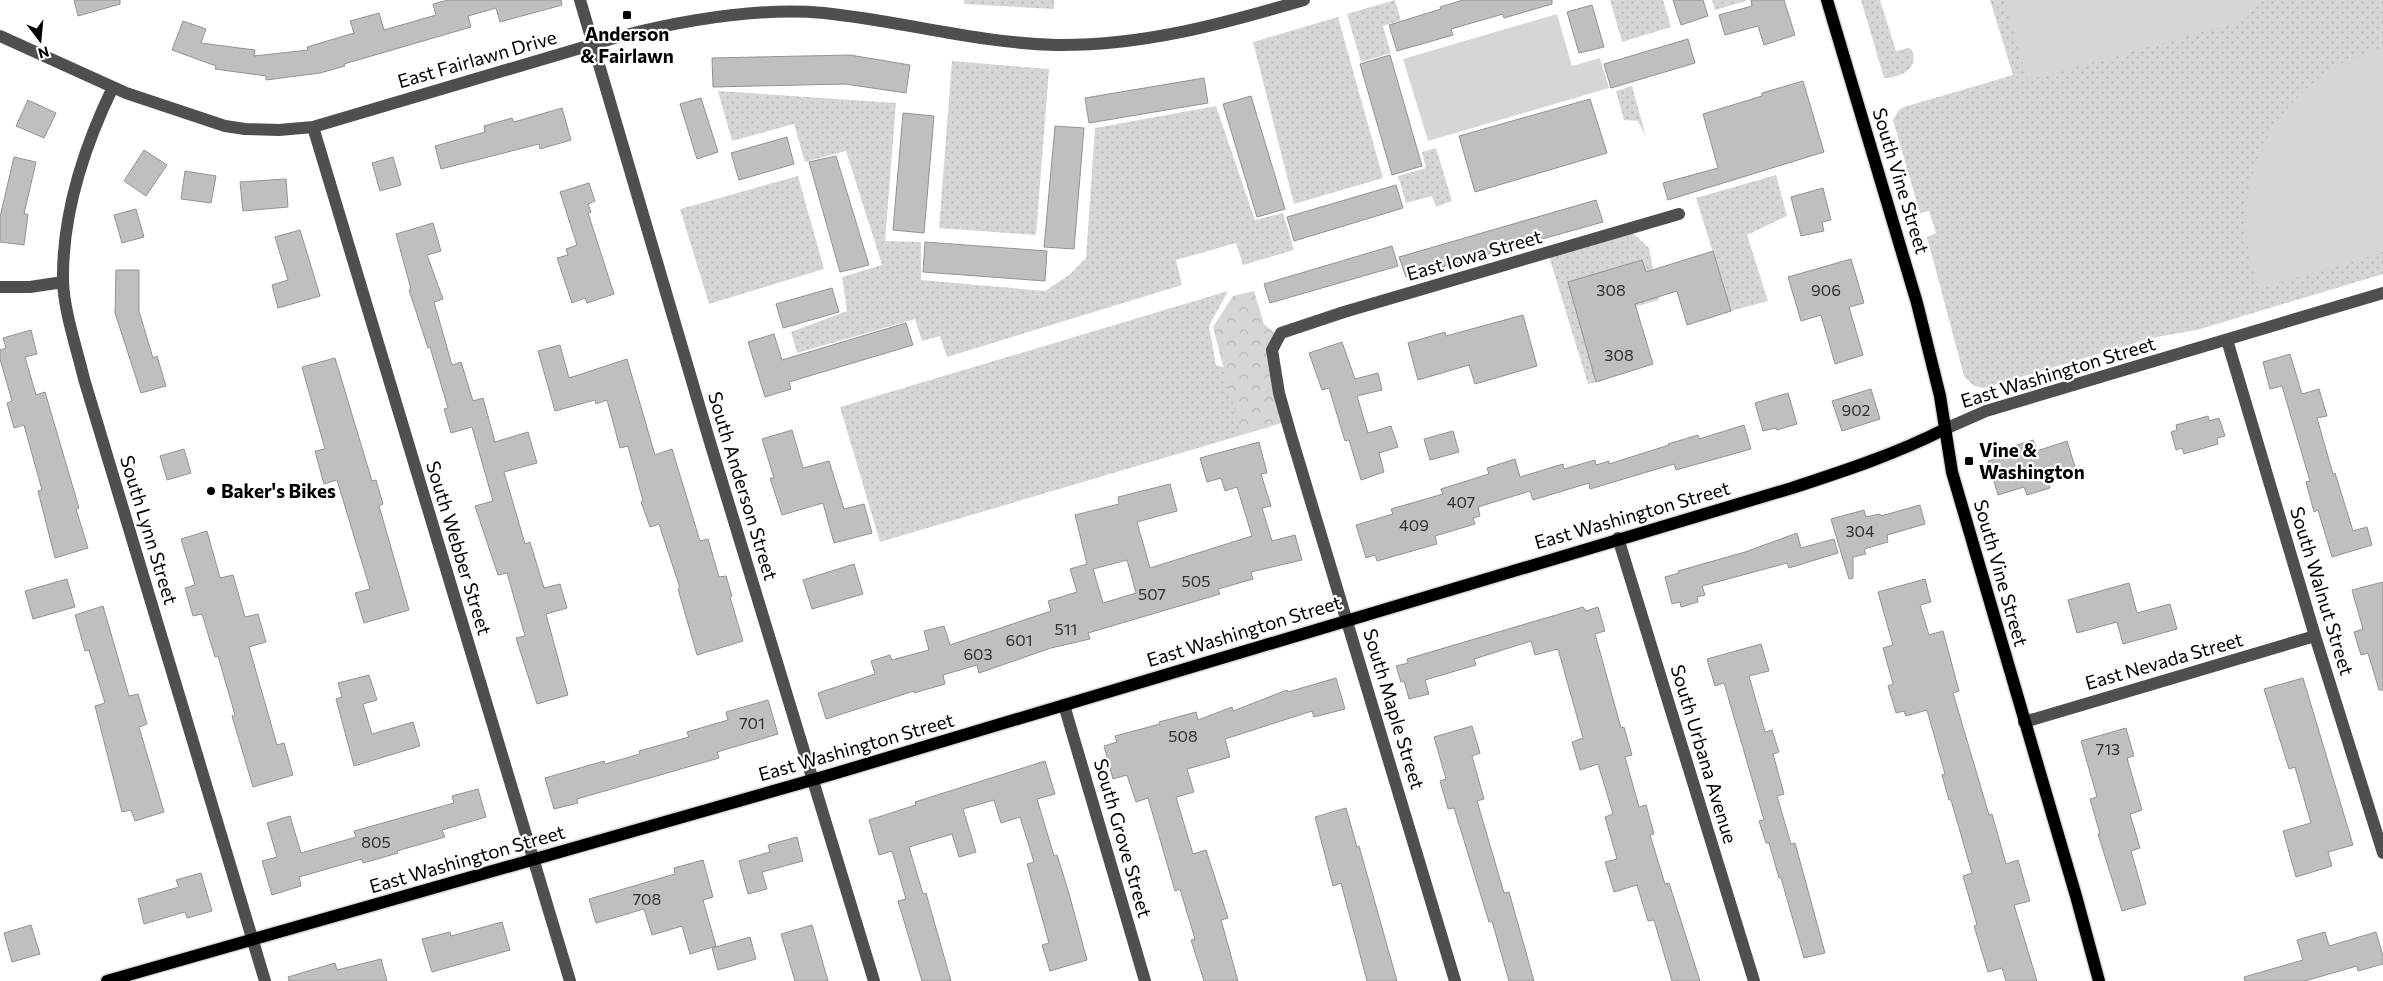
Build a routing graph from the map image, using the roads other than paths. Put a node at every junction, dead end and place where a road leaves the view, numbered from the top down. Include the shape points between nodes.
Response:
1 (580, 0) edge
2 (1304, 0) edge
3 (1827, 0) edge
4 (0, 36) edge
5 (593, 45) junction
6 (113, 87) junction
7 (313, 127) junction
8 (1679, 214) dead end
9 (63, 282) junction
10 (0, 287) edge
11 (2383, 293) edge
12 (1281, 333) joint
13 (2227, 340) junction
14 (1945, 429) junction
15 (1618, 538) junction
16 (1347, 620) junction
17 (2315, 636) junction
18 (1064, 705) junction
19 (2024, 722) junction
20 (814, 779) junction
21 (2383, 853) edge
22 (533, 859) junction
23 (253, 939) junction
24 (107, 981) edge
25 (265, 981) edge
26 (570, 981) edge
27 (874, 981) edge
28 (1145, 981) edge
29 (1455, 981) edge
30 (1754, 981) edge
31 (2099, 981) edge

1 - 5 street, South Anderson Street
2 - 5 street, East Fairlawn Drive via 1190,32 1099,44 997,41 876,20 785,12 668,24
3 - 14 main road, South Vine Street via 1917,303
4 - 6 street, East Fairlawn Drive
5 - 7 street, East Fairlawn Drive
5 - 20 street, South Anderson Street via 709,439
6 - 7 street, East Fairlawn Drive via 225,126 279,130
6 - 9 street, South Lynn Street via 96,122 77,179 67,234
7 - 22 street, South Webber Street
8 - 12 street, East Iowa Street
9 - 10 street
9 - 23 street, South Lynn Street via 84,379
11 - 13 street, East Washington Street
12 - 16 street, South Maple Street via 1272,350 1279,394
13 - 14 street, East Washington Street via 1986,411
13 - 17 street, South Walnut Street
14 - 15 main road, East Washington Street via 1858,467
14 - 19 main road, South Vine Street via 1952,472
15 - 16 main road, East Washington Street
15 - 30 street, South Urbana Avenue
16 - 18 main road, East Washington Street
16 - 29 street, South Maple Street
17 - 19 street, East Nevada Street
17 - 21 street, South Walnut Street
18 - 20 main road, East Washington Street
18 - 28 street, South Grove Street
19 - 31 main road, South Vine Street
20 - 22 main road, East Washington Street
20 - 27 street, South Anderson Street
22 - 23 main road, East Washington Street
22 - 26 street, South Webber Street
23 - 24 main road, East Washington Street
23 - 25 street, South Lynn Street

